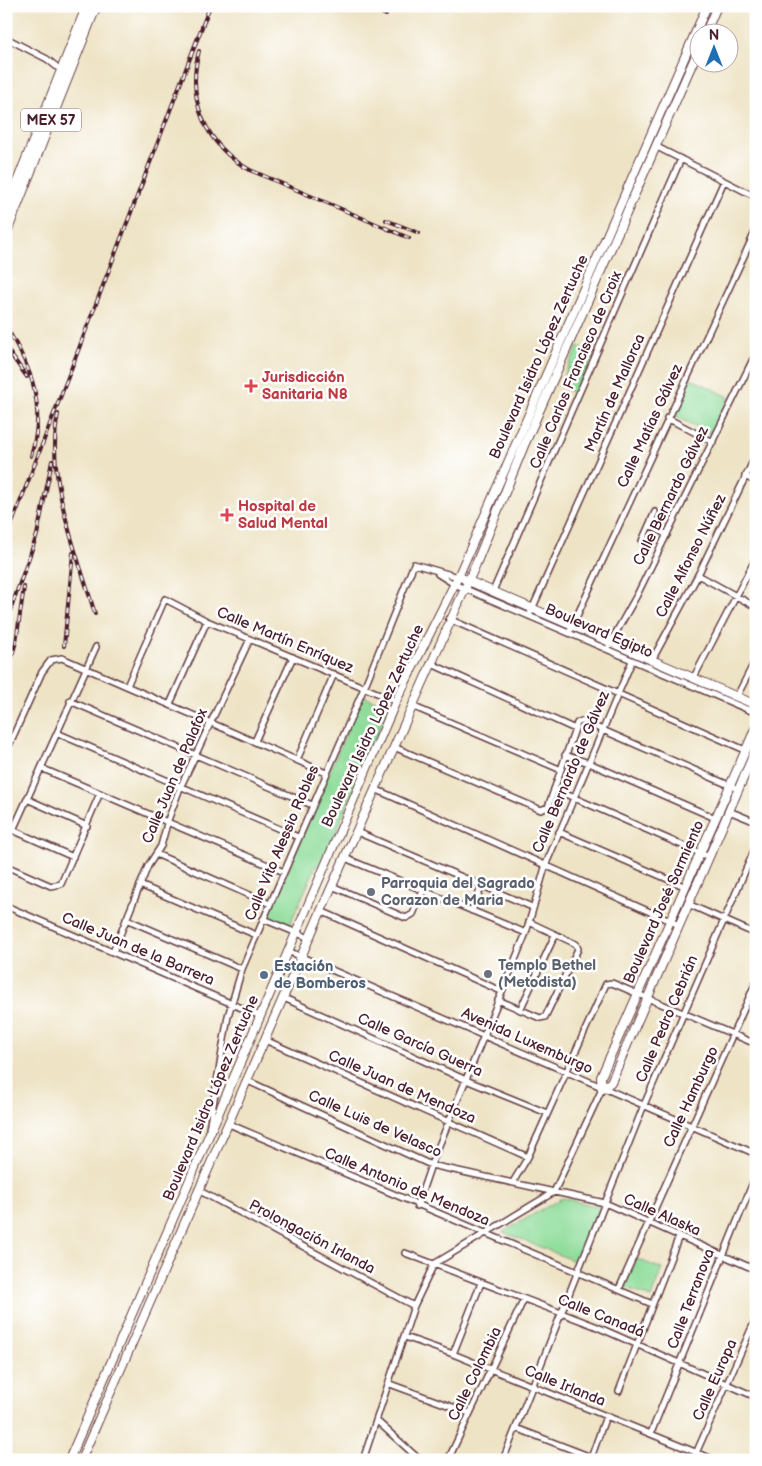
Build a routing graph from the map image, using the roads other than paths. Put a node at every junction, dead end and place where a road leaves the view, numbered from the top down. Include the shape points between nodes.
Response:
1 (87, 6) edge
2 (96, 6) edge
3 (707, 6) edge
4 (717, 6) edge
5 (710, 22) edge
6 (6, 38) edge
7 (60, 69) junction
8 (690, 69) edge
9 (68, 76) junction
10 (656, 146) junction
11 (681, 159) junction
12 (724, 180) junction
13 (756, 197) edge
14 (6, 211) edge
15 (756, 230) edge
16 (6, 233) edge
17 (608, 234) junction
18 (616, 237) junction
19 (756, 353) edge
20 (668, 418) junction
21 (713, 442) junction
22 (756, 456) edge
23 (745, 476) junction
24 (756, 482) edge
25 (655, 512) dead end
26 (650, 525) junction
27 (667, 534) junction
28 (642, 541) dead end
29 (756, 558) edge
30 (414, 564) joint
31 (698, 575) junction
32 (456, 580) junction
33 (465, 584) junction
34 (493, 591) junction
35 (736, 597) junction
36 (756, 607) edge
37 (532, 608) junction
38 (529, 616) junction
39 (450, 619) junction
40 (207, 621) junction
41 (570, 629) junction
42 (250, 639) junction
43 (609, 646) junction
44 (96, 647) dead end
45 (293, 657) junction
46 (756, 659) edge
47 (632, 661) junction
48 (432, 664) junction
49 (650, 664) junction
50 (86, 668) junction
51 (334, 674) junction
52 (693, 682) junction
53 (127, 686) junction
54 (364, 688) junction
55 (618, 695) junction
56 (735, 700) junction
57 (70, 701) junction
58 (396, 702) junction
59 (170, 704) junction
60 (756, 705) edge
61 (412, 706) junction
62 (756, 713) edge
63 (210, 723) junction
64 (756, 727) edge
65 (575, 729) junction
66 (603, 729) junction
67 (57, 733) junction
68 (255, 741) junction
69 (394, 747) junction
70 (756, 749) edge
71 (745, 750) junction
72 (6, 752) edge
73 (195, 755) junction
74 (565, 755) junction
75 (296, 760) junction
76 (589, 762) junction
77 (41, 768) junction
78 (559, 769) junction
79 (326, 773) junction
80 (730, 785) junction
81 (180, 788) junction
82 (375, 789) junction
83 (554, 789) junction
84 (738, 789) junction
85 (100, 793) junction
86 (574, 798) junction
87 (27, 799) junction
88 (312, 805) junction
89 (729, 811) junction
90 (715, 818) junction
91 (168, 820) junction
92 (756, 822) edge
93 (87, 826) junction
94 (6, 827) edge
95 (13, 830) junction
96 (357, 832) junction
97 (559, 832) junction
98 (298, 838) junction
99 (756, 846) edge
100 (701, 853) junction
101 (156, 854) junction
102 (73, 857) junction
103 (709, 857) junction
104 (345, 858) junction
105 (546, 864) junction
106 (6, 866) edge
107 (284, 872) junction
108 (140, 885) junction
109 (482, 885) junction
110 (332, 886) junction
111 (686, 887) junction
112 (423, 891) junction
113 (270, 904) junction
114 (688, 904) junction
115 (6, 906) edge
116 (532, 907) junction
117 (472, 911) junction
118 (321, 912) junction
119 (126, 919) junction
120 (264, 919) junction
121 (723, 920) junction
122 (529, 922) junction
123 (675, 923) junction
124 (295, 933) junction
125 (526, 933) junction
126 (756, 934) edge
127 (256, 935) junction
128 (555, 935) junction
129 (309, 938) junction
130 (288, 951) junction
131 (113, 952) junction
132 (302, 956) junction
133 (242, 969) junction
134 (756, 982) edge
135 (501, 990) junction
136 (639, 994) junction
137 (284, 998) junction
138 (647, 998) junction
139 (498, 1000) junction
140 (231, 1003) junction
141 (520, 1010) junction
142 (682, 1013) junction
143 (260, 1016) junction
144 (485, 1035) junction
145 (734, 1035) junction
146 (265, 1040) junction
147 (756, 1044) edge
148 (567, 1072) junction
149 (248, 1080) junction
150 (466, 1080) junction
151 (602, 1089) junction
152 (644, 1105) junction
153 (547, 1113) junction
154 (449, 1122) junction
155 (229, 1124) junction
156 (691, 1126) junction
157 (207, 1142) junction
158 (756, 1154) edge
159 (528, 1157) junction
160 (432, 1165) junction
161 (756, 1174) edge
162 (513, 1182) junction
163 (198, 1190) junction
164 (554, 1192) junction
165 (605, 1203) junction
166 (417, 1206) junction
167 (648, 1222) junction
168 (484, 1233) junction
169 (679, 1236) junction
170 (405, 1253) dead end
171 (722, 1255) junction
172 (434, 1264) junction
173 (756, 1270) edge
174 (577, 1271) junction
175 (481, 1283) junction
176 (145, 1286) junction
177 (619, 1289) junction
178 (155, 1290) junction
179 (524, 1299) junction
180 (652, 1304) junction
181 (414, 1306) junction
182 (562, 1313) junction
183 (756, 1318) edge
184 (405, 1337) junction
185 (637, 1344) junction
186 (453, 1354) junction
187 (680, 1363) junction
188 (492, 1370) junction
189 (102, 1384) junction
190 (390, 1384) junction
191 (726, 1384) junction
192 (533, 1386) junction
193 (112, 1388) junction
194 (619, 1391) dead end
195 (756, 1397) edge
196 (469, 1413) junction
197 (606, 1416) junction
198 (377, 1421) junction
199 (516, 1428) junction
200 (651, 1433) junction
201 (696, 1452) junction
202 (591, 1458) edge
203 (69, 1460) edge
204 (81, 1460) edge
205 (363, 1460) edge
206 (420, 1460) edge
207 (448, 1460) edge
208 (503, 1460) edge
209 (693, 1460) edge
210 (715, 1460) edge

1 - 7 main road, MEX 57
2 - 9 main road, MEX 57
3 - 17 main road, Boulevard Isidro López Zertuche
4 - 5 main road
6 - 7 street
7 - 9 street
7 - 14 main road, MEX 57
8 - 10 main road, Boulevard Isidro López Zertuche
9 - 16 main road, MEX 57
10 - 11 street
10 - 18 main road, Boulevard Isidro López Zertuche
11 - 12 street
11 - 34 street, Calle Carlos Francisco de Croix
12 - 13 street
12 - 37 street, Martín de Mallorca
15 - 20 street, Calle Matías Gálvez
17 - 18 main road
17 - 32 main road, Boulevard Isidro López Zertuche
18 - 33 main road, Boulevard Isidro López Zertuche
19 - 21 street, Calle Bernardo Gálvez
20 - 21 street
20 - 41 street, Calle Matías Gálvez
21 - 27 street, Calle Bernardo Gálvez
22 - 23 street, Calle Alfonso Núñez
23 - 24 street
23 - 31 street, Calle Alfonso Núñez
25 - 26 street
26 - 27 street
26 - 28 street
27 - 43 street, Calle Bernardo Gálvez
29 - 35 street
30 - 32 street, Boulevard Egipto
30 - 54 street, Calle Vito Alessio Robles
31 - 35 street
31 - 49 street, Calle Alfonso Núñez
32 - 33 main road, Boulevard Egipto
32 - 58 main road, Boulevard Isidro López Zertuche
33 - 34 main road, Boulevard Egipto
33 - 38 street, Boulevard Egipto
33 - 39 main road, Boulevard Isidro López Zertuche
34 - 37 main road, Boulevard Egipto
35 - 36 street
35 - 52 street
37 - 38 street, Martín de Mallorca
37 - 41 main road, Boulevard Egipto
38 - 41 street, Boulevard Egipto
39 - 48 main road, Boulevard Isidro López Zertuche
39 - 55 street
40 - 42 street, Calle Martín Enríquez
40 - 53 street, Calle Martín Enríquez via 165,600
40 - 59 street
41 - 43 main road, Boulevard Egipto
42 - 45 street, Calle Martín Enríquez
42 - 63 street, Calle Juan de Palafox
43 - 47 street, Boulevard Egipto
43 - 49 main road, Boulevard Egipto
44 - 50 street
45 - 51 street, Calle Martín Enríquez
45 - 68 street
46 - 56 street
47 - 49 street, Boulevard Egipto
47 - 55 street, Calle Bernardo de Gálvez
48 - 61 main road, Boulevard Isidro López Zertuche
48 - 65 street
49 - 52 main road, Boulevard Egipto
50 - 53 street
50 - 57 street
50 - 72 street via 66,658 54,658 48,663
51 - 54 street, Calle Martín Enríquez
51 - 75 street
52 - 56 main road, Boulevard Egipto
53 - 59 street
54 - 58 street, Calle Martín Enríquez
54 - 79 street, Calle Vito Alessio Robles
55 - 66 street, Calle Bernardo de Gálvez
55 - 71 street
56 - 60 main road, Boulevard Egipto
56 - 62 street, Boulevard Egipto
57 - 67 street
57 - 73 street
58 - 124 main road, Boulevard Isidro López Zertuche
59 - 63 street
61 - 69 main road, Boulevard Isidro López Zertuche
61 - 78 street
63 - 68 street
63 - 73 street, Calle Juan de Palafox
64 - 71 main road, Boulevard José Sarmiento
65 - 66 street via 582,720
65 - 74 street
66 - 76 street, Calle Bernardo de Gálvez
66 - 80 street
67 - 77 street
67 - 81 street
68 - 75 street
69 - 82 main road, Boulevard Isidro López Zertuche
69 - 83 street via 541,810 548,807
70 - 84 main road, Boulevard José Sarmiento
71 - 80 main road, Boulevard José Sarmiento
73 - 81 street, Calle Juan de Palafox
73 - 88 street
74 - 76 street
74 - 78 street
75 - 79 street
76 - 86 street, Calle Bernardo de Gálvez
76 - 90 street
77 - 85 street
77 - 87 street
78 - 83 street
79 - 88 street, Calle Vito Alessio Robles
80 - 84 street
80 - 90 main road, Boulevard José Sarmiento
81 - 91 street, Calle Juan de Palafox
81 - 98 street
82 - 96 main road, Boulevard Isidro López Zertuche
82 - 105 street
83 - 86 street
84 - 89 main road, Boulevard José Sarmiento
85 - 91 street
85 - 93 street
86 - 97 street, Calle Bernardo de Gálvez
86 - 100 street
87 - 93 street
87 - 95 street
88 - 98 street, Calle Vito Alessio Robles
89 - 92 street
89 - 103 main road, Boulevard José Sarmiento
90 - 100 main road, Boulevard José Sarmiento
91 - 101 street, Calle Juan de Palafox
91 - 107 street
93 - 102 street
94 - 95 street
95 - 102 street
96 - 104 main road, Boulevard Isidro López Zertuche
96 - 109 street
97 - 105 street, Calle Bernardo de Gálvez
97 - 111 street
98 - 107 street, Calle Vito Alessio Robles
99 - 121 street, Calle Pedro Cebrián
100 - 103 street
100 - 111 main road, Boulevard José Sarmiento
101 - 108 street, Calle Juan de Palafox
101 - 113 street
102 - 106 street via 60,884 51,886
103 - 114 main road, Boulevard José Sarmiento
104 - 110 main road, Boulevard Isidro López Zertuche
104 - 112 street
105 - 116 street, Calle Bernardo de Gálvez
105 - 123 street
107 - 113 street, Calle Vito Alessio Robles
108 - 119 street, Calle Juan de Palafox
108 - 127 street
109 - 116 street
109 - 117 street
110 - 112 street via 406,918 412,914
110 - 118 main road, Boulevard Isidro López Zertuche
111 - 123 main road, Boulevard José Sarmiento
112 - 117 street
113 - 120 street, Calle Vito Alessio Robles
114 - 121 street
114 - 123 main road, Boulevard José Sarmiento
115 - 131 street, Calle Juan de la Barrera
116 - 122 street, Calle Bernardo de Gálvez
117 - 125 street
118 - 129 main road, Boulevard Isidro López Zertuche
118 - 135 street
119 - 131 street, Calle Juan de Palafox
119 - 133 street
120 - 124 street
120 - 127 street, Calle Vito Alessio Robles
121 - 126 street
121 - 142 street, Calle Pedro Cebrián
122 - 125 street, Calle Bernardo de Gálvez
122 - 128 street
123 - 136 main road, Boulevard José Sarmiento
123 - 138 main road, Boulevard José Sarmiento
124 - 129 street
124 - 130 main road, Boulevard Isidro López Zertuche
125 - 135 street, Calle Bernardo de Gálvez
127 - 133 street, Calle Vito Alessio Robles
128 - 141 street
128 - 141 street via 576,944 578,949 546,1017 540,1018
129 - 132 main road, Boulevard Isidro López Zertuche
130 - 132 street, Avenida Luxemburgo
130 - 143 main road, Boulevard Isidro López Zertuche
131 - 140 street, Calle Juan de la Barrera
132 - 137 main road, Boulevard Isidro López Zertuche
132 - 144 street, Avenida Luxemburgo
133 - 140 street, Calle Vito Alessio Robles
134 - 145 street, Calle Hamburgo
135 - 139 street, Calle Bernardo de Gálvez
136 - 138 street
136 - 148 street via 612,983 605,985
136 - 151 main road, Boulevard José Sarmiento via 601,1077
137 - 146 main road, Boulevard Isidro López Zertuche
137 - 150 street, Calle García Guerra
138 - 142 street
138 - 151 main road, Boulevard José Sarmiento via 611,1082
139 - 141 street
139 - 144 street, Calle Bernardo de Gálvez
140 - 143 street, Calle Juan de la Barrera
140 - 157 street, Calle Vito Alessio Robles
142 - 145 street
142 - 152 street, Calle Pedro Cebrián
143 - 157 main road, Boulevard Isidro López Zertuche
144 - 148 street, Avenida Luxemburgo
144 - 150 street, Calle Bernardo de Gálvez
145 - 147 street
145 - 156 street, Calle Hamburgo
146 - 149 main road, Boulevard Isidro López Zertuche
146 - 154 street, Calle Juan de Mendoza
148 - 151 street, Avenida Luxemburgo
148 - 153 street
149 - 155 main road, Boulevard Isidro López Zertuche
149 - 160 street, Calle Luis de Velasco
150 - 153 street, Calle García Guerra
150 - 154 street, Calle Bernardo de Gálvez
151 - 152 street, Avenida Luxemburgo
151 - 164 street, Boulevard José Sarmiento
152 - 156 street, Avenida Luxemburgo
152 - 165 street, Calle Pedro Cebrián
153 - 159 street
154 - 159 street, Calle Juan de Mendoza
154 - 160 street, Calle Bernardo de Gálvez
155 - 163 main road, Boulevard Isidro López Zertuche
155 - 166 street, Calle Antonio de Mendoza
156 - 158 street, Avenida Luxemburgo
156 - 167 street, Calle Hamburgo
157 - 176 main road, Boulevard Isidro López Zertuche
159 - 162 street
160 - 162 street, Calle Luis de Velasco
160 - 166 street, Calle Bernardo de Gálvez
161 - 171 street, Calle Terranova
162 - 164 street, Calle Luis de Velasco
163 - 178 main road, Boulevard Isidro López Zertuche
163 - 181 street, Prolongación Irlanda
164 - 165 street, Calle Alaska
164 - 168 street
165 - 167 street, Calle Alaska
165 - 174 street, Calle Pedro Cebrián
166 - 168 street, Calle Antonio de Mendoza
167 - 169 street, Calle Alaska
167 - 177 street, Calle Hamburgo
168 - 172 street
168 - 174 street, Calle Antonio de Mendoza
169 - 171 street, Calle Alaska
169 - 180 street
170 - 172 street, Calle Canadá
171 - 173 street, Calle Alaska
171 - 187 street, Calle Terranova
172 - 175 street, Calle Canadá
172 - 181 street
174 - 177 street, Calle Antonio de Mendoza
174 - 182 street, Calle Pedro Cebrián
175 - 179 street, Calle Canadá
175 - 186 street
176 - 178 main road
176 - 189 main road, Boulevard Isidro López Zertuche
177 - 180 street, Calle Antonio de Mendoza
178 - 193 main road, Boulevard Isidro López Zertuche
179 - 182 street, Calle Canadá
179 - 188 street, Calle Colombia
180 - 185 street
181 - 184 street
182 - 185 street, Calle Canadá
182 - 192 street, Calle Pedro Cebrián
183 - 191 street, Calle Europa
184 - 186 street, Calle Irlanda
184 - 190 street
185 - 187 street, Calle Canadá
185 - 194 street
186 - 188 street, Calle Irlanda
187 - 191 street, Calle Canadá
187 - 200 street, Calle Terranova
188 - 192 street, Calle Irlanda
188 - 196 street, Calle Colombia
189 - 193 main road
189 - 203 main road, Boulevard Isidro López Zertuche
190 - 196 street
190 - 198 street
191 - 195 street, Calle Canadá
191 - 201 street, Calle Europa
192 - 197 street, Calle Irlanda
192 - 199 street, Calle Pedro Cebrián
193 - 204 main road, Boulevard Isidro López Zertuche
196 - 207 street, Calle Colombia
197 - 200 street, Calle Irlanda
197 - 202 street
198 - 205 street
198 - 206 street
199 - 202 street
199 - 208 street, Calle Pedro Cebrián
200 - 201 street, Calle Irlanda
201 - 209 street, Calle Europa
201 - 210 street, Calle Irlanda

